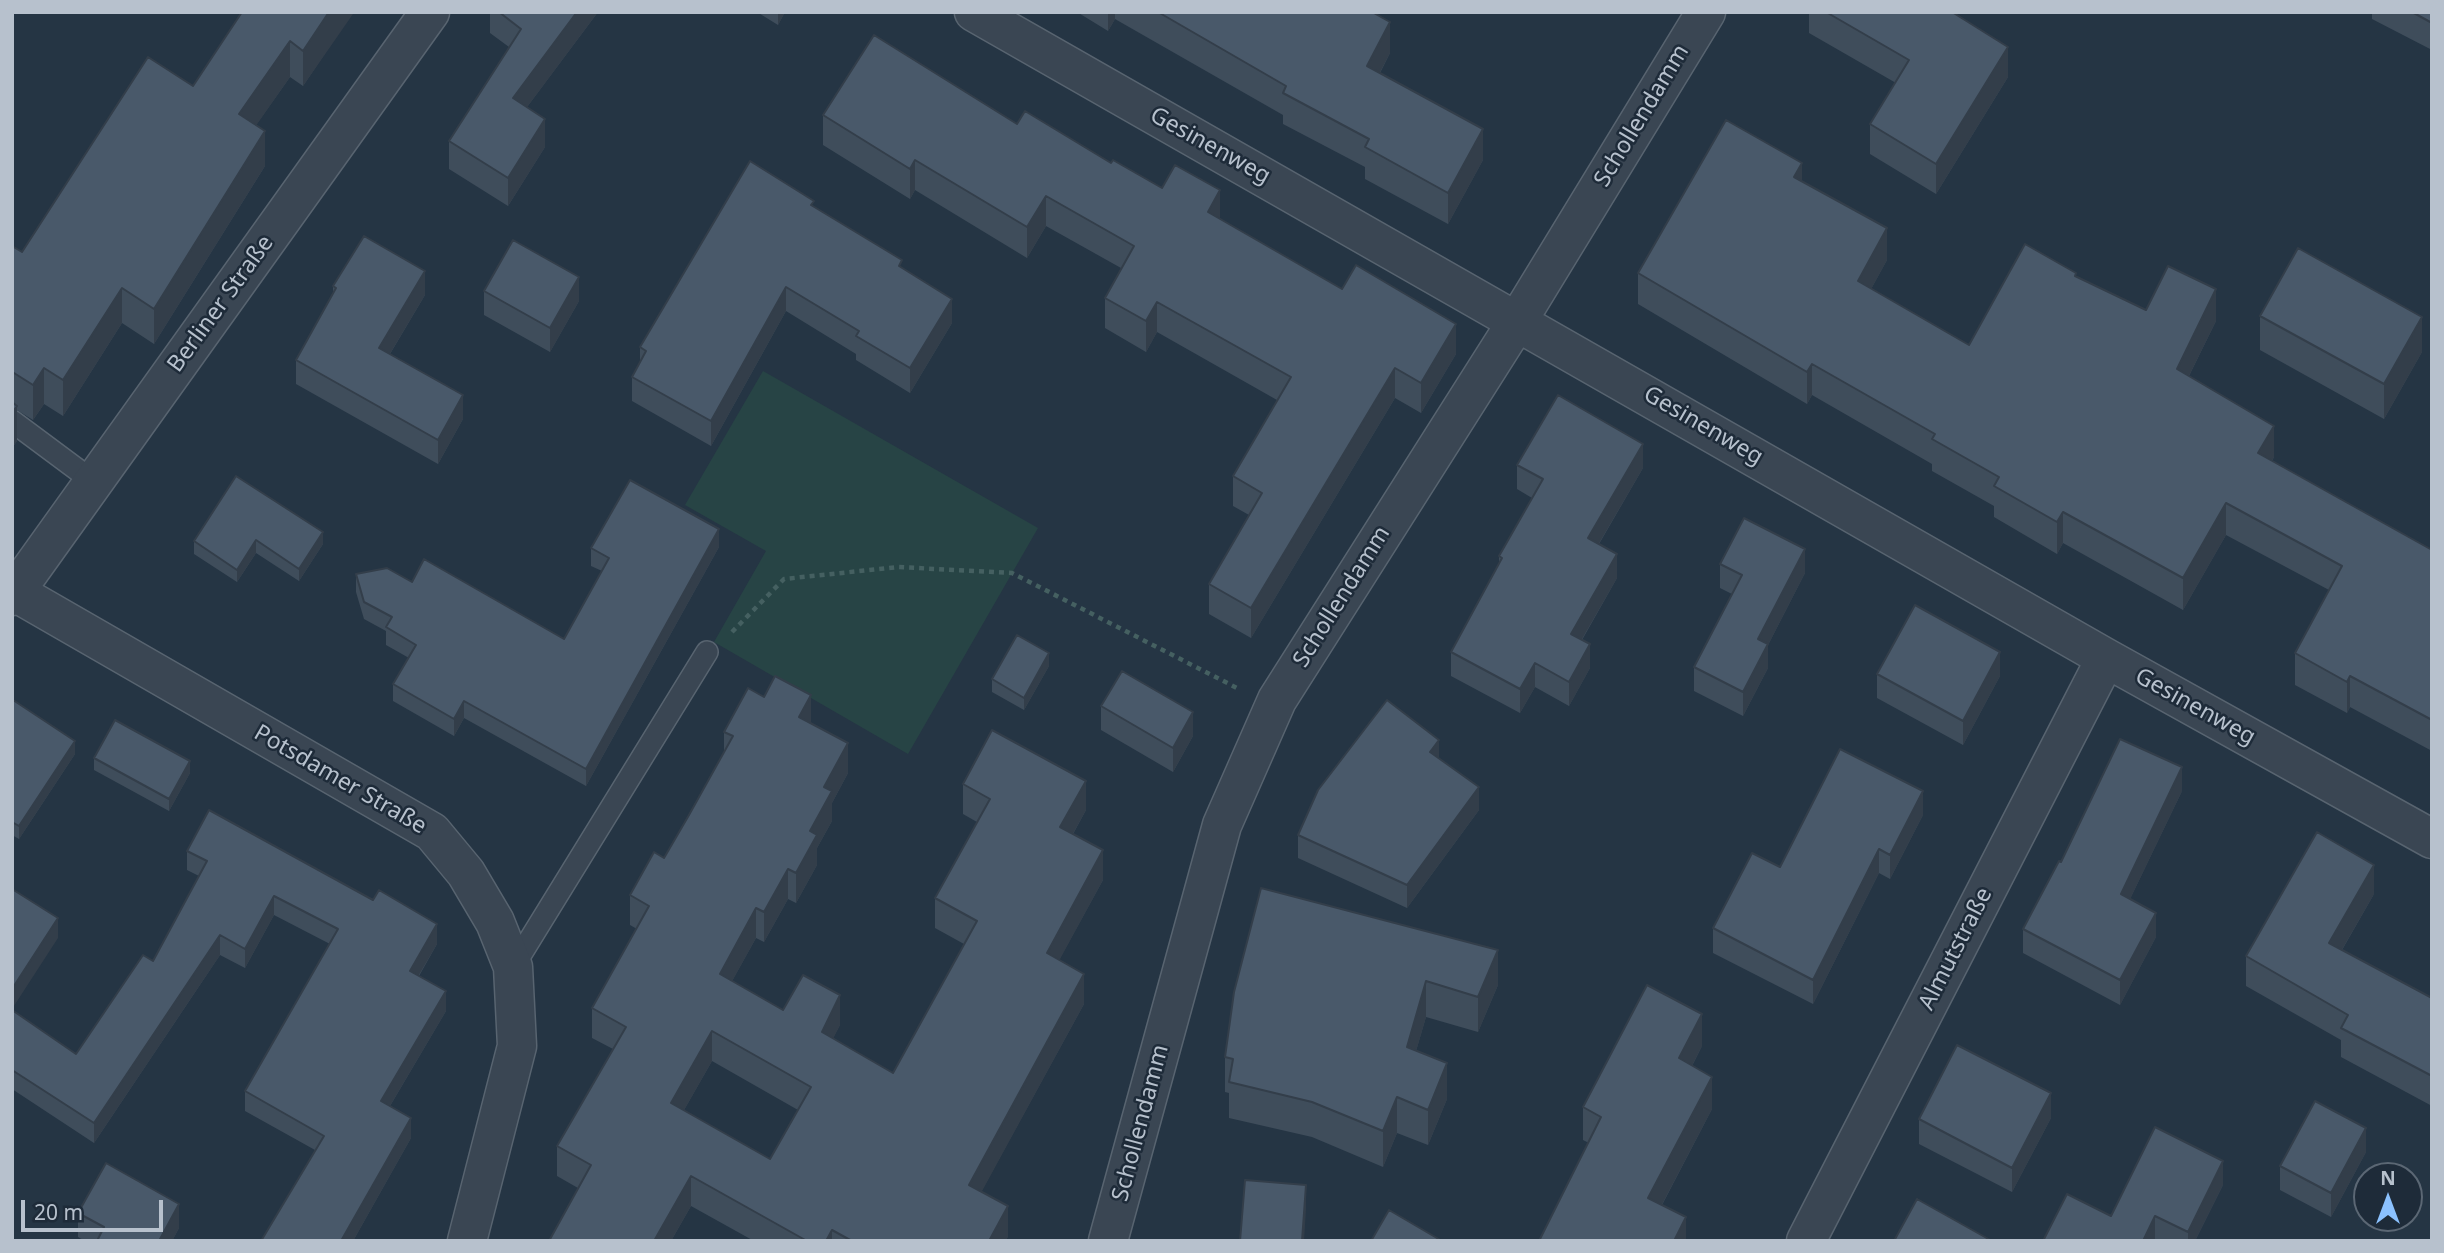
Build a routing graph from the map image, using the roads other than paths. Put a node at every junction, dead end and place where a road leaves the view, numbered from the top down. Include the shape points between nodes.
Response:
1 (430, 12) edge
2 (974, 12) edge
3 (1706, 12) edge
4 (1518, 320) junction
5 (12, 421) edge
6 (94, 482) junction
7 (14, 594) edge
8 (707, 652) road end
9 (2106, 658) junction
10 (2432, 839) edge
11 (513, 967) junction
12 (467, 1241) edge
13 (1108, 1241) edge
14 (1806, 1241) edge

1 - 6 street, Berliner Straße
2 - 4 street, Gesinenweg
3 - 4 street, Schollendamm
4 - 9 street, Gesinenweg
4 - 13 street, Schollendamm via 1274,707 1222,825
5 - 6 lane
6 - 7 street, Berliner Straße
7 - 11 street, Potsdamer Straße via 432,832 490,912
8 - 11 lane
9 - 10 street, Gesinenweg
9 - 14 street, Almutstraße
11 - 12 street, Potsdamer Straße via 517,1046

